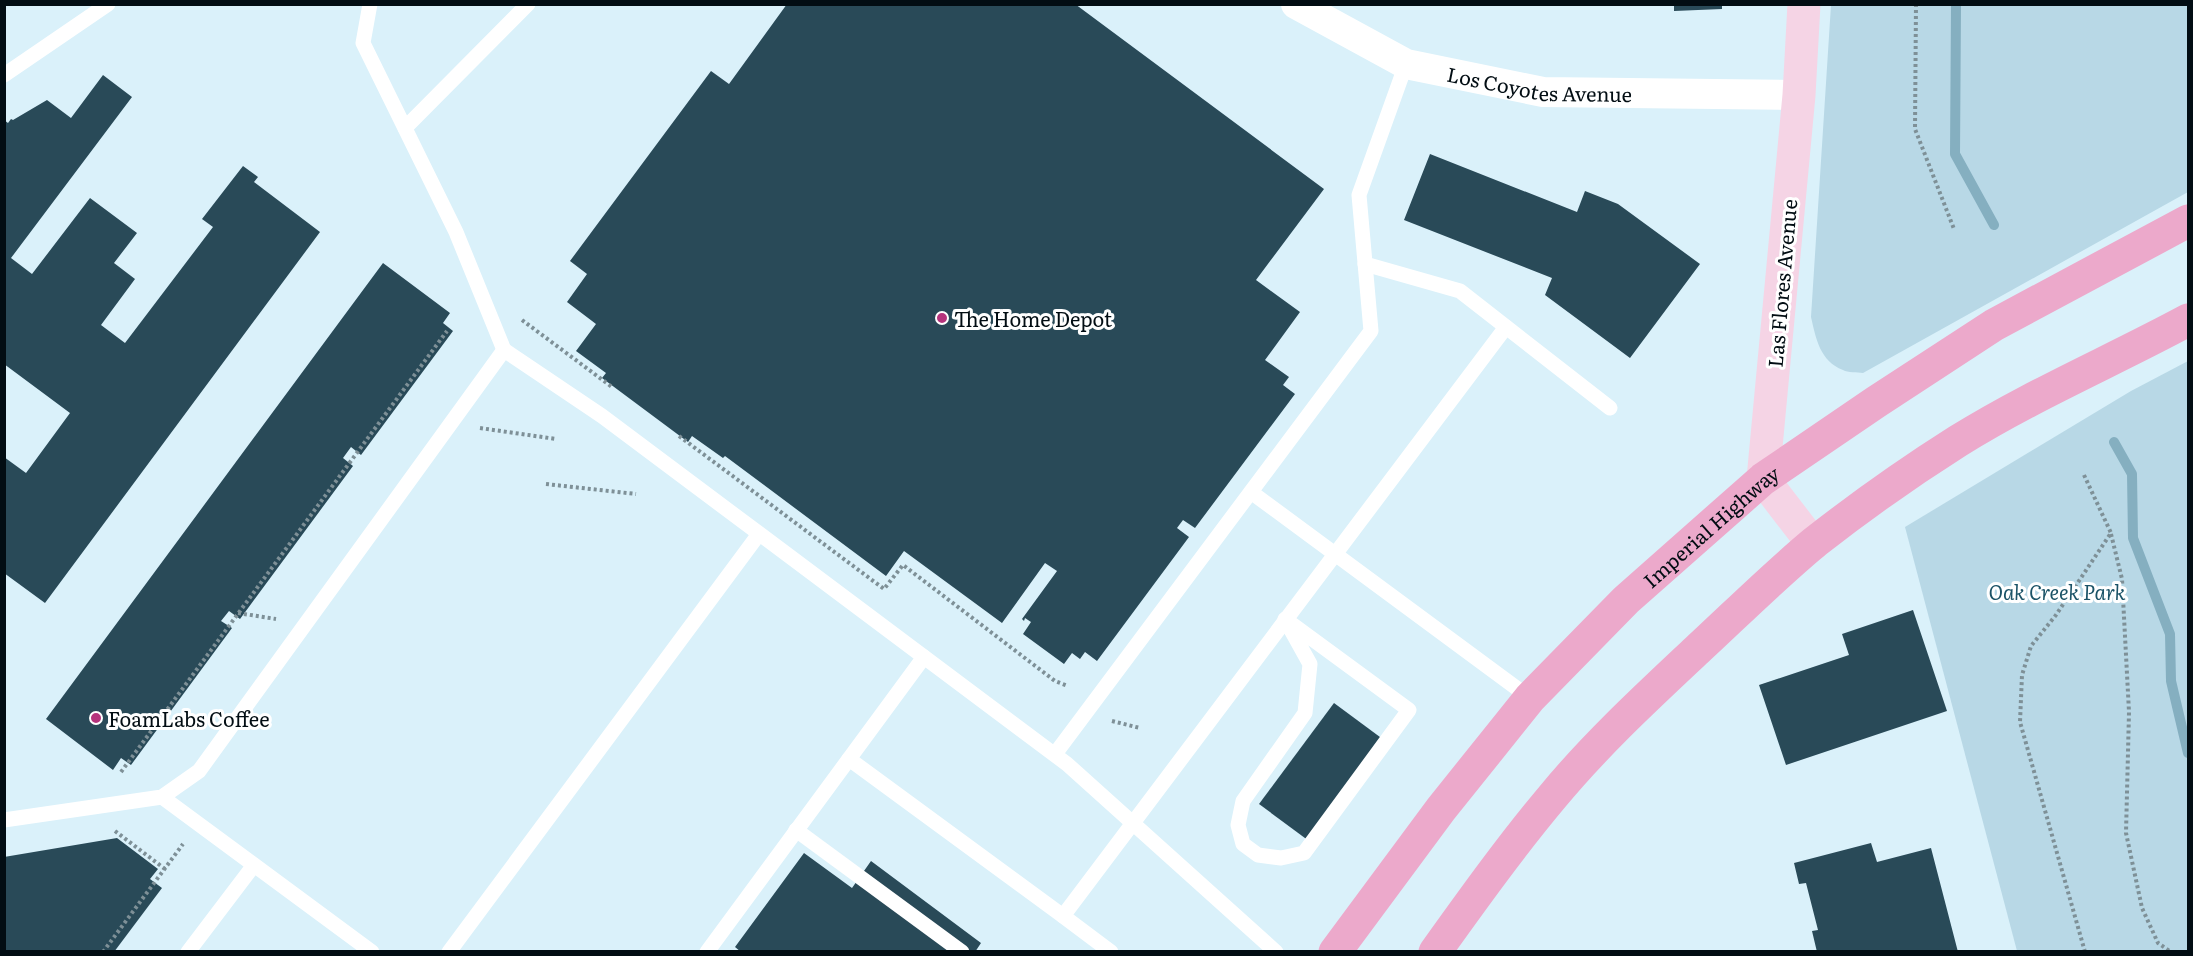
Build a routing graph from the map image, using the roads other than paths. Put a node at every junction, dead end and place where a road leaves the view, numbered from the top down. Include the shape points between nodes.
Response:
1 (108, 4) edge
2 (370, 4) edge
3 (528, 4) edge
4 (1296, 4) edge
5 (1804, 4) edge
6 (1406, 64) junction
7 (4, 75) edge
8 (1798, 95) junction
9 (405, 128) junction
10 (2188, 221) edge
11 (1365, 264) junction
12 (2188, 320) edge
13 (1506, 327) junction
14 (504, 350) junction
15 (1610, 408) dead end
16 (1763, 479) junction
17 (1251, 492) junction
18 (759, 534) junction
19 (1813, 544) junction
20 (1334, 554) junction
21 (1285, 619) junction
22 (924, 657) junction
23 (1530, 698) junction
24 (1054, 754) junction
25 (849, 759) junction
26 (162, 797) junction
27 (4, 820) edge
28 (1132, 823) junction
29 (796, 830) junction
30 (254, 865) junction
31 (1063, 916) junction
32 (188, 951) edge
33 (372, 951) edge
34 (449, 951) edge
35 (707, 951) edge
36 (962, 951) edge
37 (1112, 951) edge
38 (1276, 951) edge
39 (1335, 951) edge
40 (1434, 951) edge

1 - 7 lane
2 - 9 lane via 363,43
3 - 9 lane
4 - 6 street, Los Coyotes Avenue
5 - 8 street, Las Flores Avenue
6 - 8 street, Los Coyotes Avenue via 1543,92
6 - 11 lane via 1359,195
8 - 16 street, Las Flores Avenue
9 - 14 lane via 456,232
10 - 16 main road, Imperial Highway via 1994,325
11 - 13 lane via 1460,291
11 - 17 lane via 1371,331
12 - 19 main road via 1959,441 1857,509
13 - 15 lane
13 - 20 lane
14 - 18 lane via 602,416
14 - 26 lane via 199,771
16 - 19 street
16 - 23 main road, Imperial Highway via 1626,600
17 - 20 lane
17 - 24 lane
18 - 22 lane
18 - 34 lane
19 - 40 main road via 1589,755
20 - 21 lane
20 - 23 lane
21 - 21 lane via 1409,710 1304,853 1281,858 1258,855 1243,844 1238,825 1243,801 1305,713 1310,664
21 - 28 lane
22 - 24 lane
22 - 25 lane
23 - 39 main road, Imperial Highway
24 - 28 lane
25 - 29 lane
25 - 31 lane
26 - 27 lane
26 - 30 lane
28 - 31 lane
28 - 38 lane
29 - 35 lane
29 - 36 lane
30 - 32 lane
30 - 33 lane
31 - 37 lane

